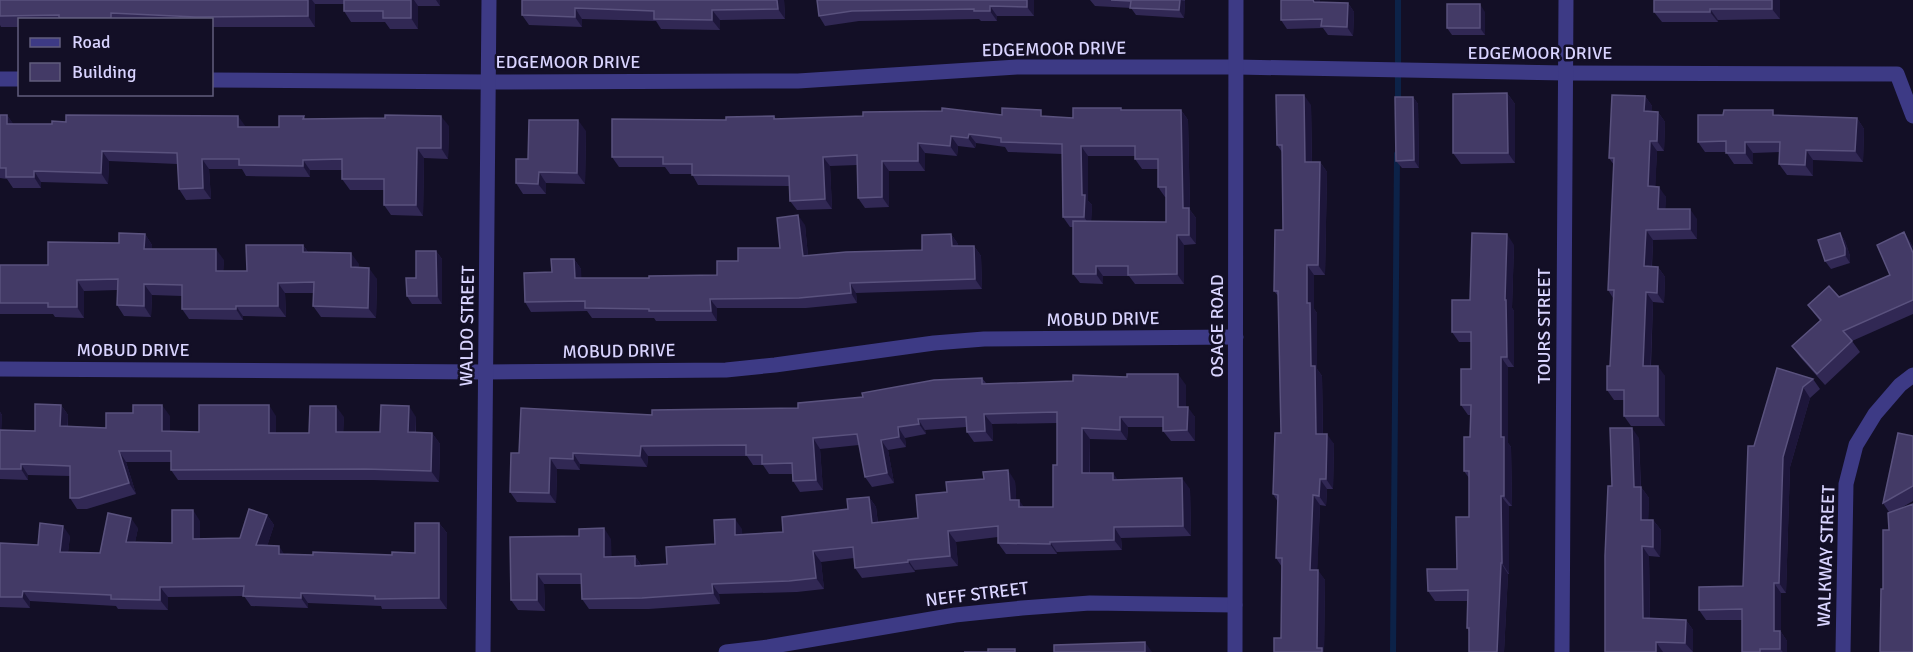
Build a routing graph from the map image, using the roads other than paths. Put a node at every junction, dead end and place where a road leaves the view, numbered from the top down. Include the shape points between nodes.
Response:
1 (489, 0) edge
2 (1236, 0) edge
3 (1566, 0) edge
4 (1237, 68) junction
5 (1565, 73) junction
6 (0, 79) edge
7 (18, 79) edge
8 (213, 80) edge
9 (488, 82) junction
10 (1913, 116) edge
11 (1236, 337) junction
12 (0, 369) edge
13 (486, 372) junction
14 (1913, 375) edge
15 (1235, 605) junction
16 (483, 652) edge
17 (726, 652) edge
18 (1235, 652) edge
19 (1562, 652) edge
20 (1843, 652) edge

1 - 9 street, WALDO STREET
2 - 4 street, OSAGE ROAD
3 - 5 street, TOURS STREET
4 - 5 street, EDGEMOOR DRIVE
4 - 9 street, EDGEMOOR DRIVE via 1017,67 798,81
4 - 11 street, OSAGE ROAD
5 - 10 street, EDGEMOOR DRIVE via 1897,74
5 - 19 street, TOURS STREET
6 - 7 street
8 - 9 street, EDGEMOOR DRIVE
9 - 13 street, WALDO STREET
11 - 13 street, MOBUD DRIVE via 984,339 726,369
11 - 15 street, OSAGE ROAD
12 - 13 street, MOBUD DRIVE
13 - 16 street, WALDO STREET
14 - 20 street, WALKWAY STREET via 1875,414 1856,445 1846,484
15 - 17 street, NEFF STREET via 1090,603 1022,608
15 - 18 street, OSAGE ROAD

